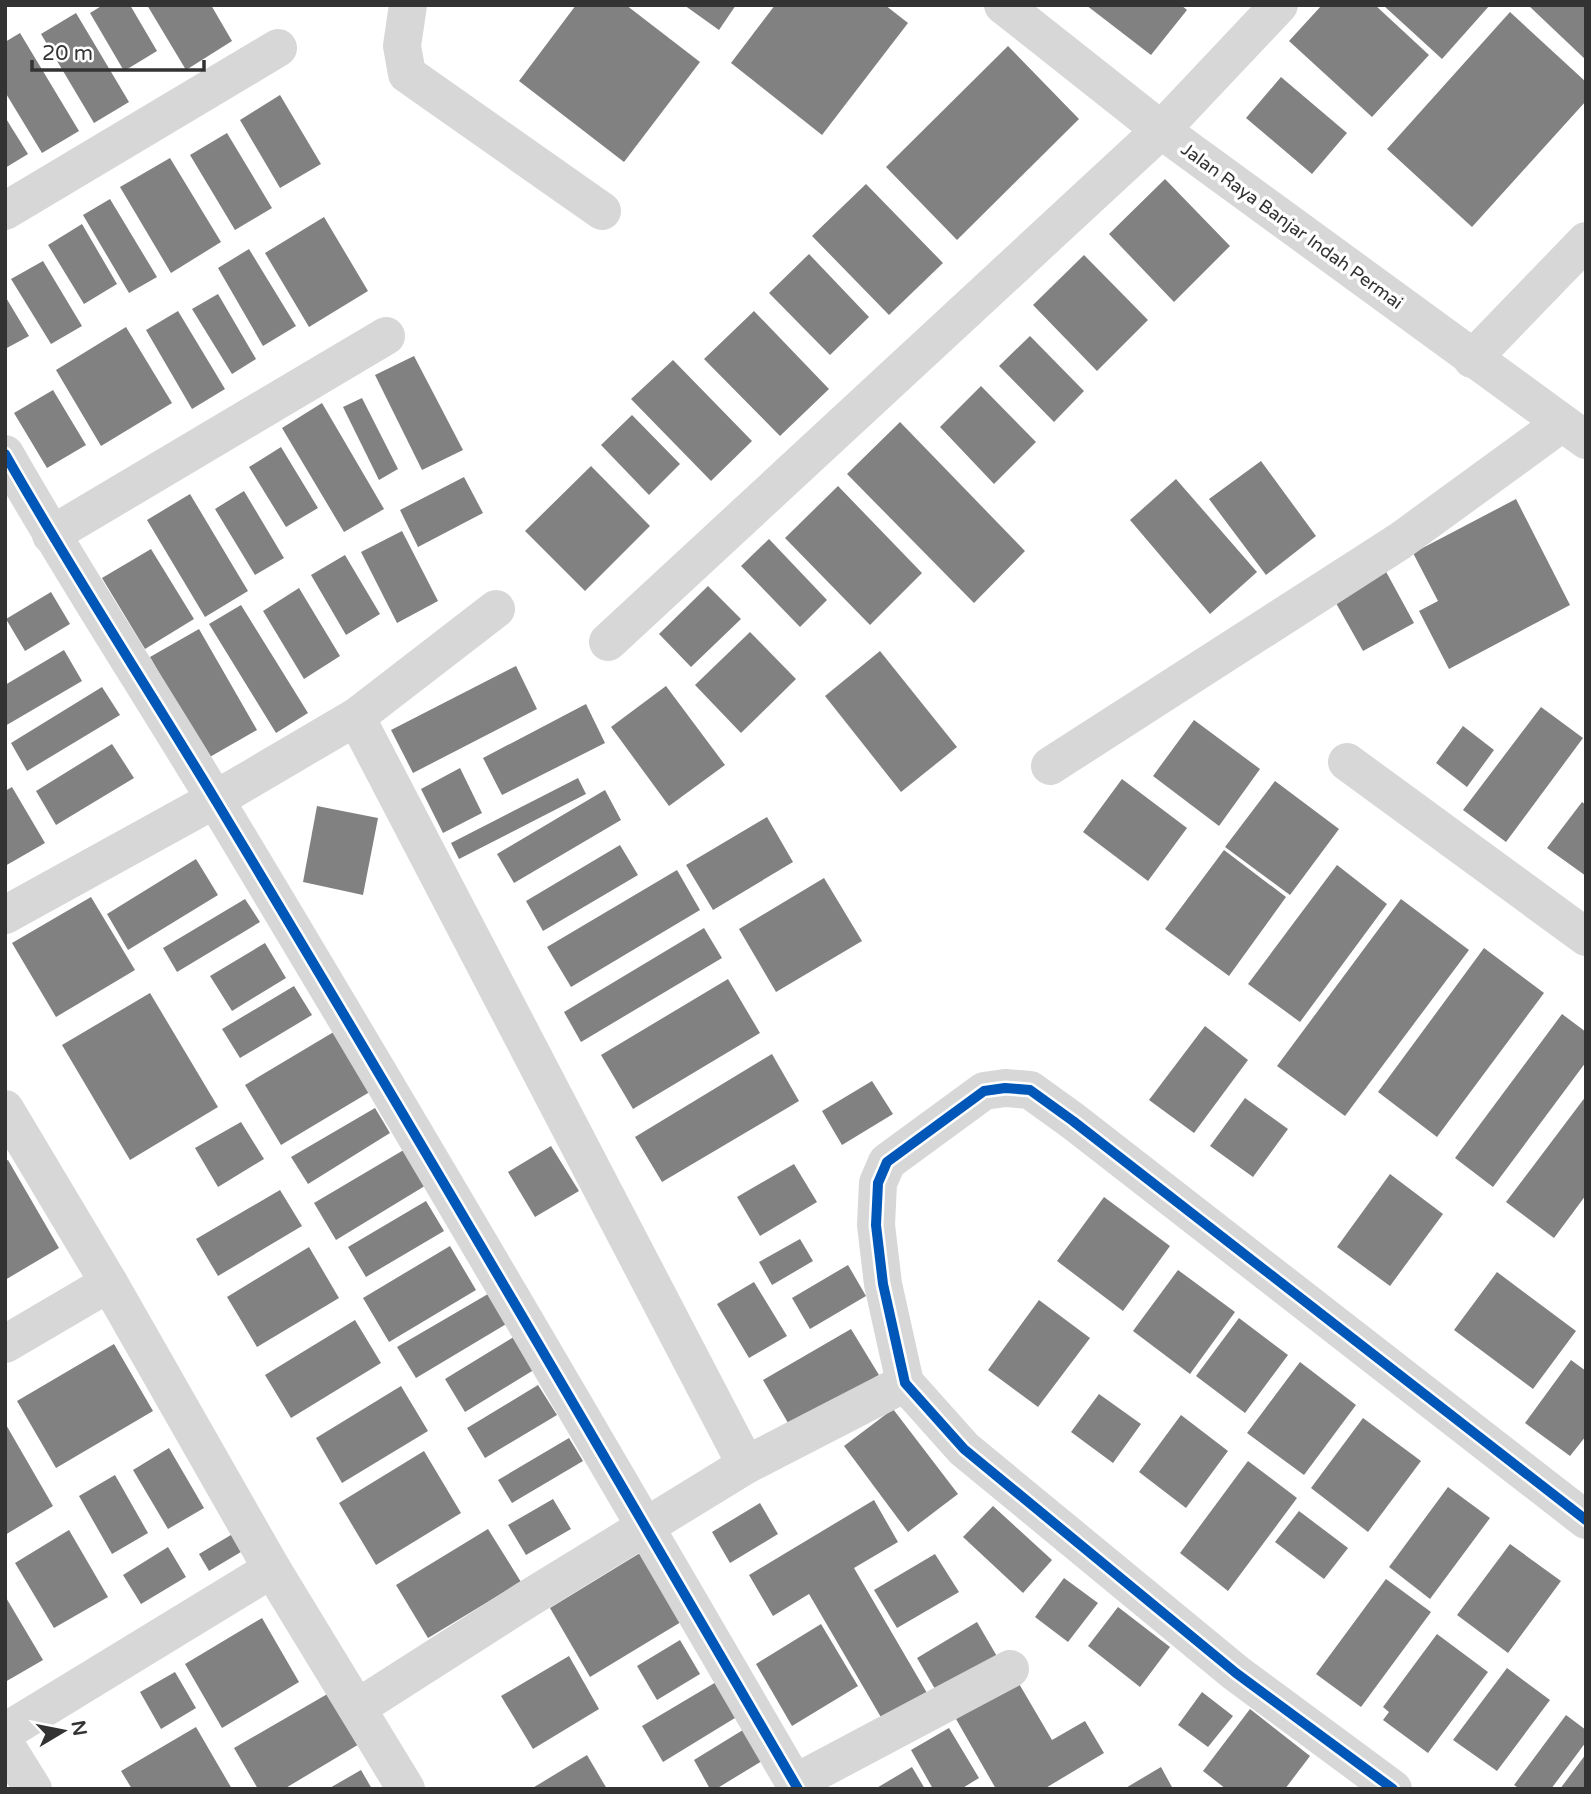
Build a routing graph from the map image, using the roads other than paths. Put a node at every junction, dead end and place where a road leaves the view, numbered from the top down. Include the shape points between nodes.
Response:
1 (408, 5) edge
2 (1003, 5) edge
3 (1279, 5) edge
4 (278, 48) dead end
5 (1161, 130) junction
6 (5, 211) edge
7 (602, 211) dead end
8 (1586, 241) edge
9 (386, 336) dead end
10 (1472, 359) junction
11 (1574, 431) edge
12 (5, 454) edge
13 (51, 536) junction
14 (496, 610) dead end
15 (608, 642) dead end
16 (356, 717) junction
17 (1346, 762) dead end
18 (1050, 766) dead end
19 (215, 799) junction
20 (5, 915) edge
21 (1586, 937) edge
22 (5, 1109) edge
23 (109, 1283) junction
24 (5, 1344) edge
25 (905, 1383) junction
26 (746, 1465) junction
27 (1586, 1520) edge
28 (645, 1525) junction
29 (272, 1569) junction
30 (1010, 1669) dead end
31 (357, 1708) junction
32 (5, 1732) edge
33 (5, 1744) edge
34 (797, 1786) edge
35 (33, 1789) edge
36 (405, 1789) edge
37 (1393, 1789) edge

1 - 7 street via 402,46 407,74
2 - 5 street, Jalan Raya Banjar Indah Permai
3 - 5 street
4 - 6 street
5 - 10 street, Jalan Raya Banjar Indah Permai
5 - 15 street
8 - 10 street
9 - 13 street
10 - 11 street, Jalan Raya Banjar Indah Permai
11 - 18 street
12 - 13 street
13 - 19 street
14 - 16 street
16 - 19 street
16 - 26 street
17 - 21 street
19 - 20 street
19 - 28 street
22 - 23 street
23 - 24 street
23 - 29 street
25 - 26 street
25 - 27 street via 883,1284 876,1225 878,1183 887,1162 984,1091 1030,1090
25 - 37 street via 964,1449 1236,1673
26 - 28 street
28 - 31 street
28 - 34 street
29 - 31 street
29 - 32 street
30 - 34 street
31 - 36 street
33 - 35 street

